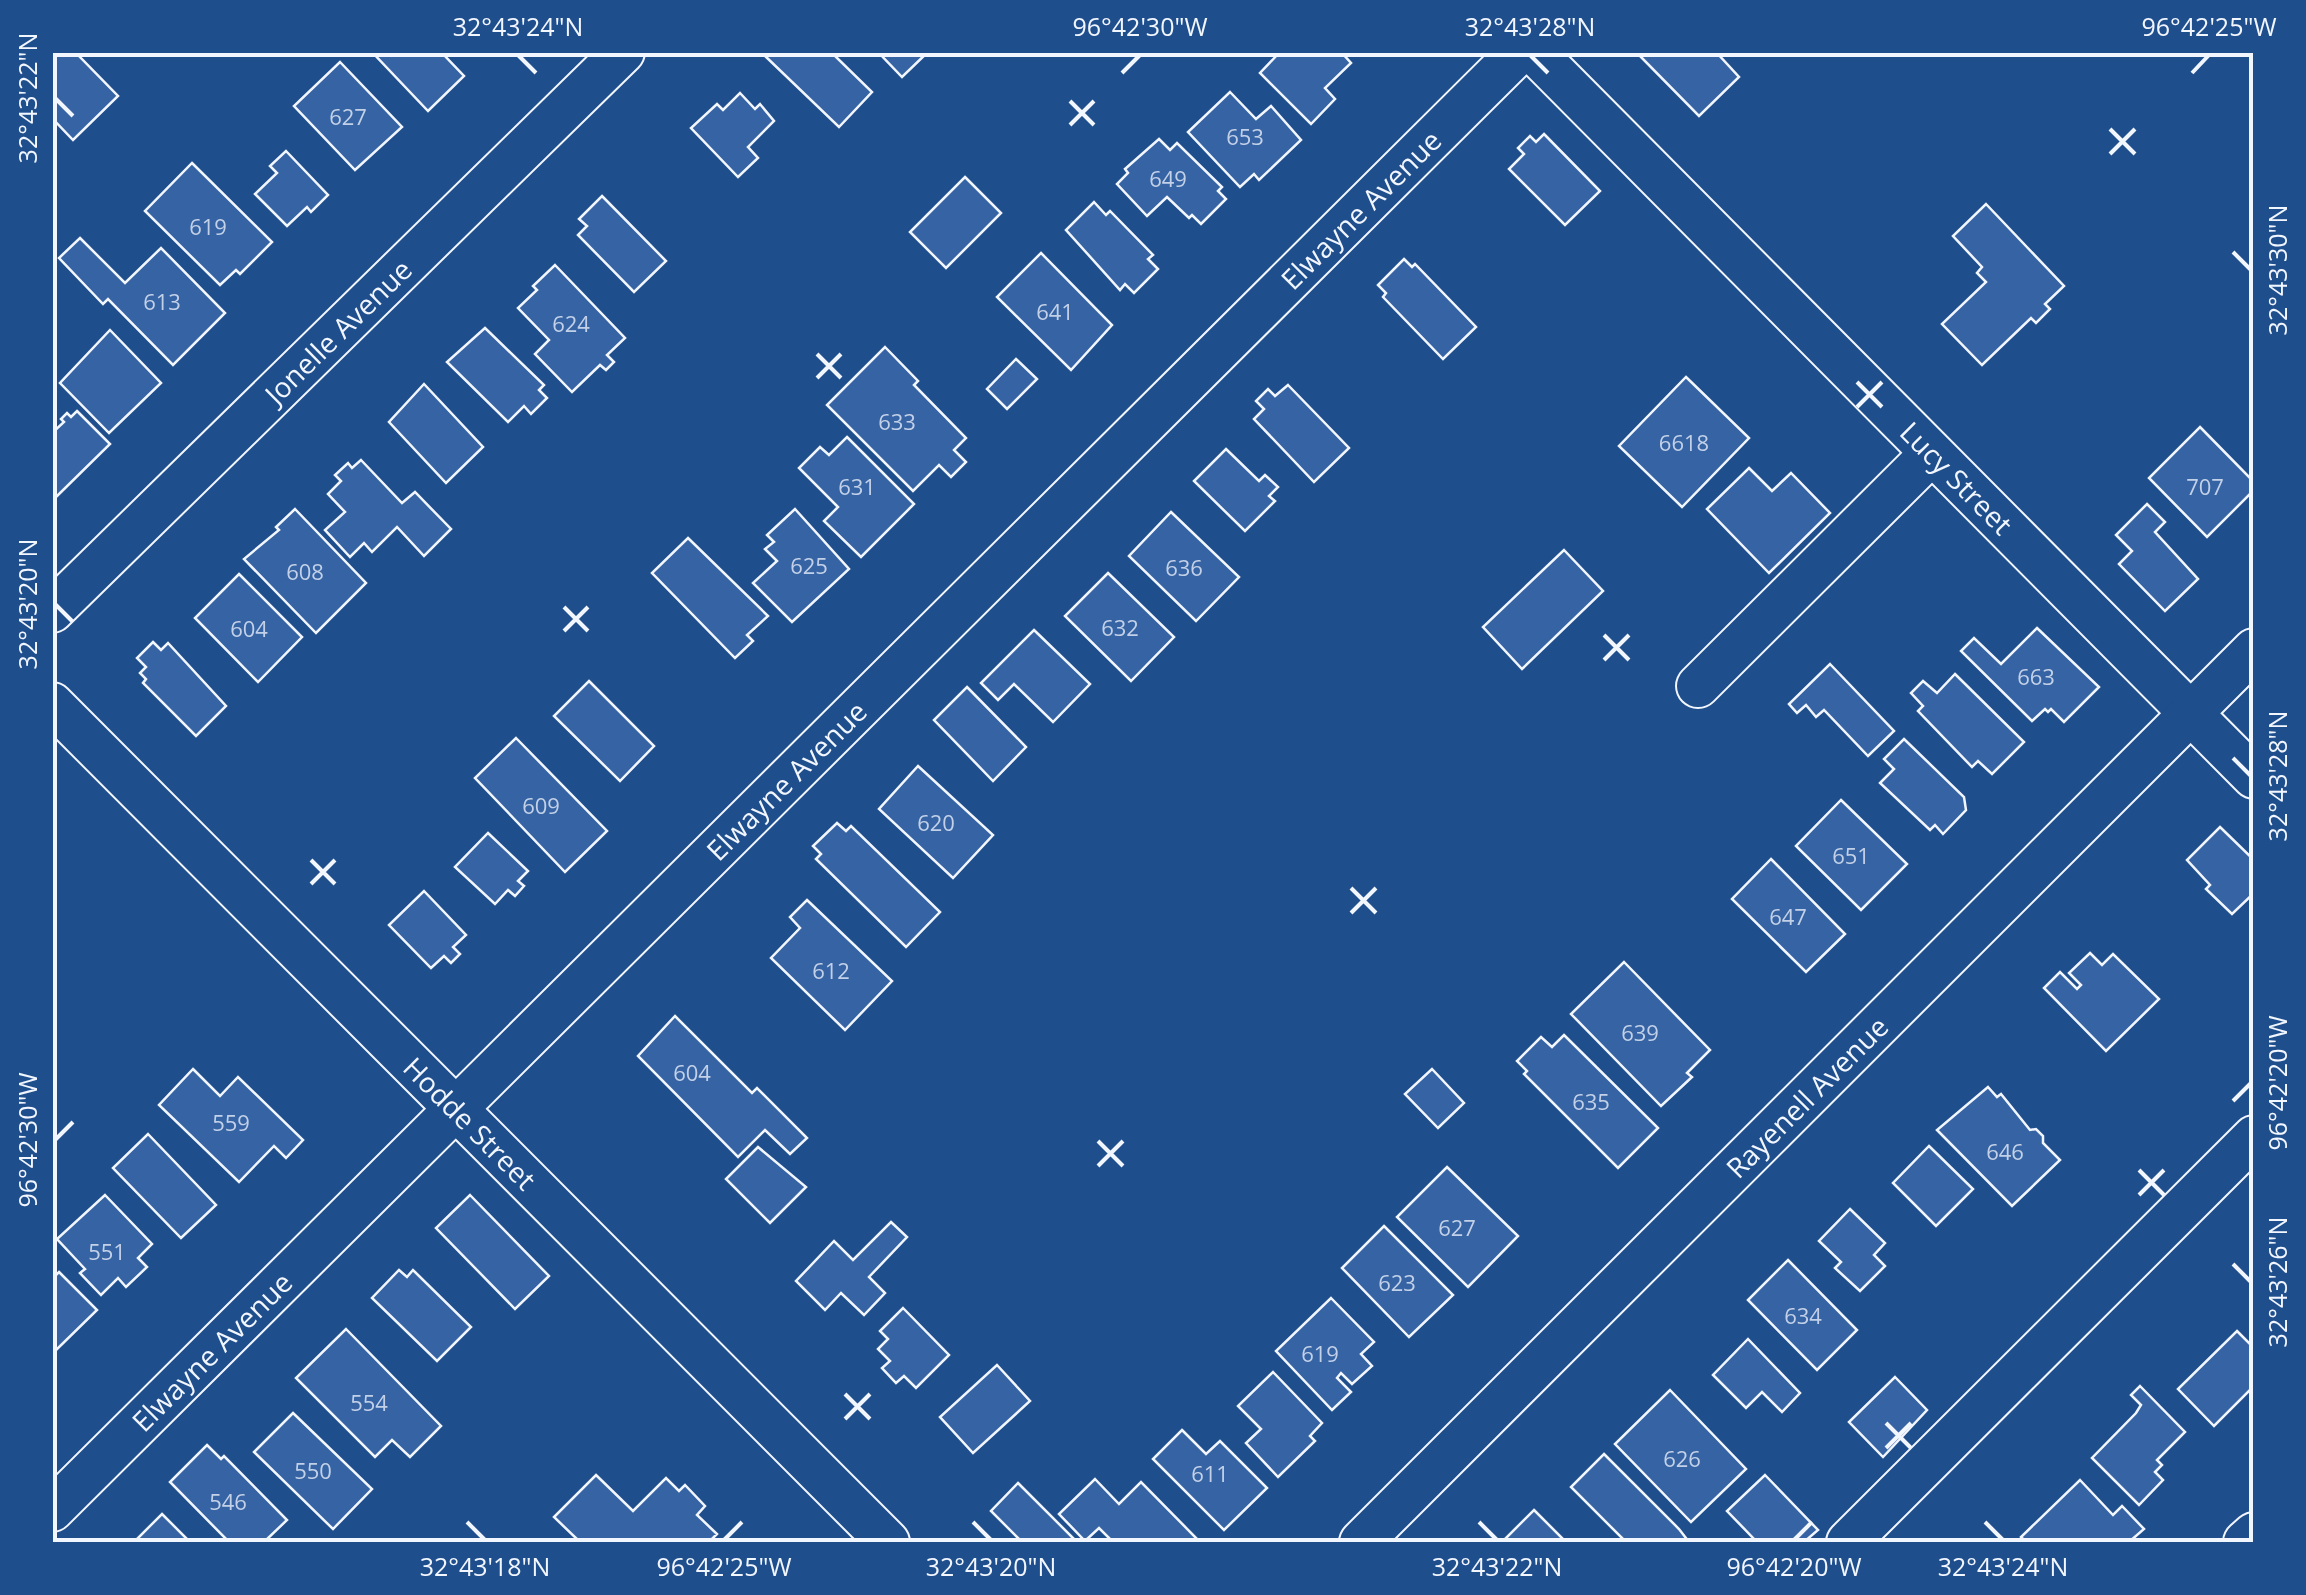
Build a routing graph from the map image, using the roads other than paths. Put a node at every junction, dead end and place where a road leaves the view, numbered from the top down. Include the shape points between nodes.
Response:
1 (623, 52) edge
2 (1519, 52) edge
3 (1534, 52) edge
4 (1931, 454) junction
5 (52, 611) edge
6 (2254, 650) edge
7 (1698, 686) dead end
8 (52, 704) edge
9 (2190, 714) junction
10 (2254, 777) edge
11 (455, 1110) junction
12 (2254, 1138) edge
13 (52, 1510) edge
14 (2254, 1534) edge
15 (888, 1542) edge
16 (1361, 1542) edge
17 (1848, 1542) edge
18 (2245, 1542) edge

1 - 5 street, Jonelle Avenue
2 - 11 street, Elwayne Avenue
3 - 4 street, Lucy Street
4 - 7 street
4 - 9 street, Lucy Street
6 - 9 street, Rayenell Avenue
8 - 11 street, Hodde Street
9 - 10 street, Lucy Street
9 - 16 street, Rayenell Avenue
11 - 13 street, Elwayne Avenue
11 - 15 street, Hodde Street
12 - 17 street
14 - 18 street

